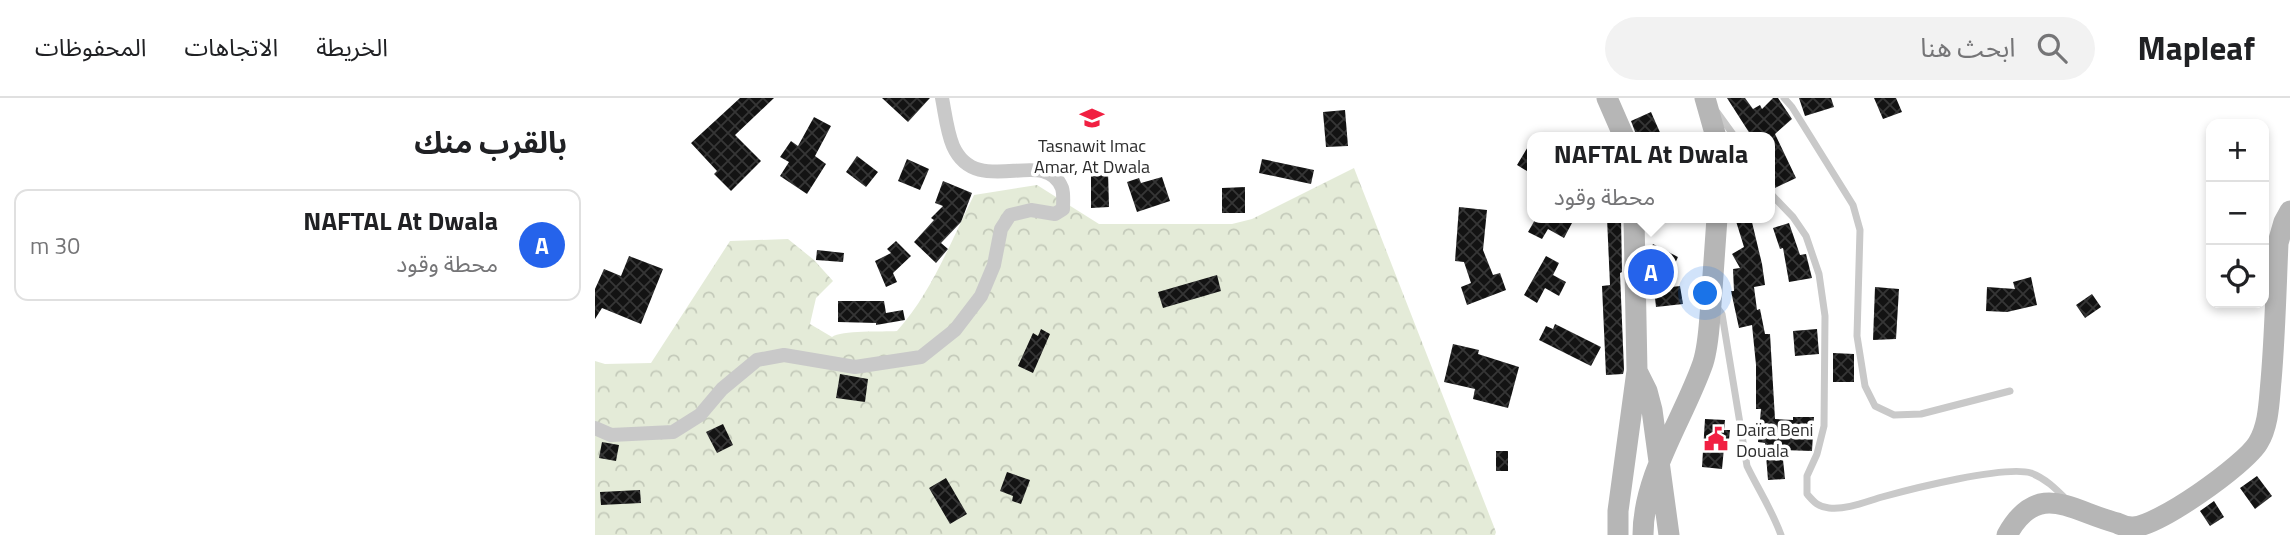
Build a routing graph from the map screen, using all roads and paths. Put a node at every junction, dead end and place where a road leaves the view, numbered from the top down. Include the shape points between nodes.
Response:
1 (942, 98) edge
2 (1607, 98) edge
3 (1705, 98) edge
4 (1784, 98) edge
5 (1622, 132) edge
6 (1715, 132) edge
7 (1731, 132) edge
8 (1775, 197) edge
9 (2290, 211) edge
10 (1634, 223) edge
11 (1717, 223) edge
12 (1711, 301) junction
13 (1637, 372) junction
14 (2010, 391) dead end
15 (595, 428) edge
16 (1659, 465) junction
17 (2075, 509) junction
18 (1618, 535) edge
19 (1643, 535) edge
20 (1669, 535) edge
21 (1781, 535) edge
22 (2007, 535) edge

1 - 15 street via 953,147 966,163 986,173 1033,168 1055,177 1063,189 1063,209 1055,214 1031,210 1010,215 1001,229 994,265 981,296 955,330 921,357 889,364 855,368 784,355 757,360 700,415 673,432 611,435
2 - 5 street
3 - 6 street
3 - 7 lane
4 - 14 lane via 1853,205 1860,230 1857,336 1865,386 1875,406 1894,415 1921,414
8 - 17 lane via 1805,236 1819,274 1825,316 1824,426 1807,476 1807,495 1816,505 1846,507 1918,486 2008,471 2031,473 2052,485
9 - 17 street via 2278,243 2268,414 2258,443 2240,465 2155,522 2133,527
10 - 13 street
11 - 12 street
12 - 16 street via 1703,361
12 - 21 lane via 1722,314 1747,466
13 - 16 street via 1652,410
13 - 18 street
16 - 19 street via 1644,512
16 - 20 street
17 - 22 street via 2046,502 2031,507

